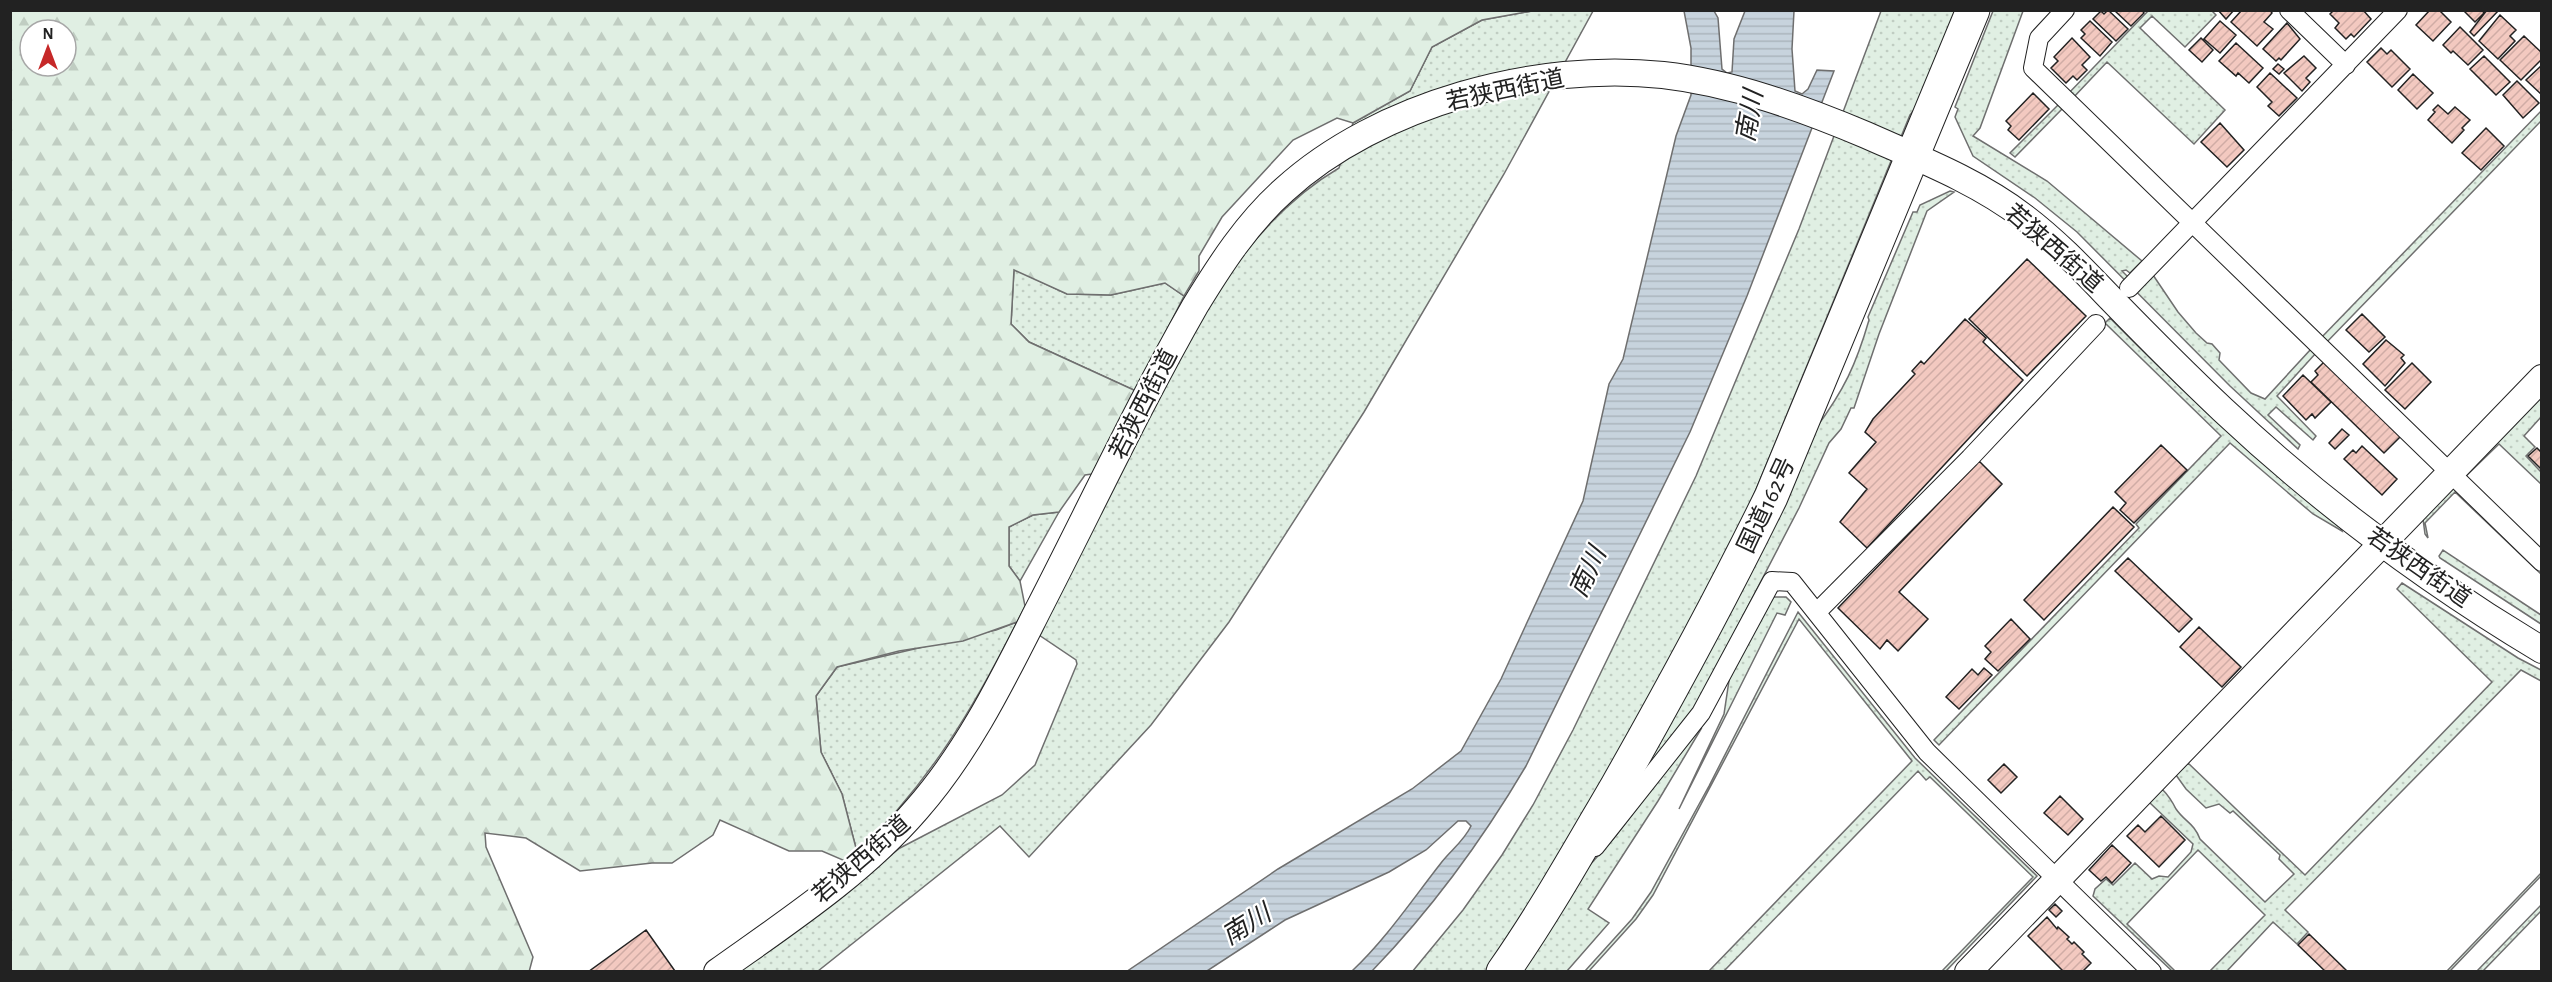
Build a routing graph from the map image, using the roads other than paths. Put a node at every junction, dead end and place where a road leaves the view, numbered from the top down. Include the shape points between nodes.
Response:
1 (1973, 10) edge
2 (2066, 10) edge
3 (2289, 10) edge
4 (2398, 10) edge
5 (2346, 64) junction
6 (1906, 153) junction
7 (2192, 224) junction
8 (2129, 288) dead end
9 (2096, 324) dead end
10 (2541, 378) edge
11 (2449, 474) junction
12 (2382, 542) junction
13 (2541, 562) edge
14 (1816, 612) junction
15 (2541, 650) edge
16 (1580, 850) junction
17 (2057, 879) junction
18 (717, 972) edge
19 (1503, 972) edge
20 (1968, 972) edge
21 (2152, 972) edge

1 - 6 highway, 国道162号
2 - 7 street via 2039,38 2032,69
3 - 5 street
4 - 5 street
5 - 7 street
6 - 12 street, 若狭西街道 via 1979,188 2043,232 2227,413 2306,483
6 - 16 highway, 国道162号 via 1771,497
6 - 18 street, 若狭西街道 via 1820,116 1719,86 1660,75 1592,74 1516,82 1458,97 1385,123 1324,158 1265,208 1226,257 1195,306 1009,667 973,732 938,783 877,850
7 - 8 street
7 - 11 street
9 - 14 street via 1970,458
10 - 11 street
11 - 12 street
11 - 13 street
12 - 15 street, 若狭西街道
12 - 17 street
14 - 16 street via 1792,582 1772,581 1701,713 1608,832 1591,851
14 - 17 street via 1927,752
16 - 19 highway, 国道162号
17 - 20 street
17 - 21 street

